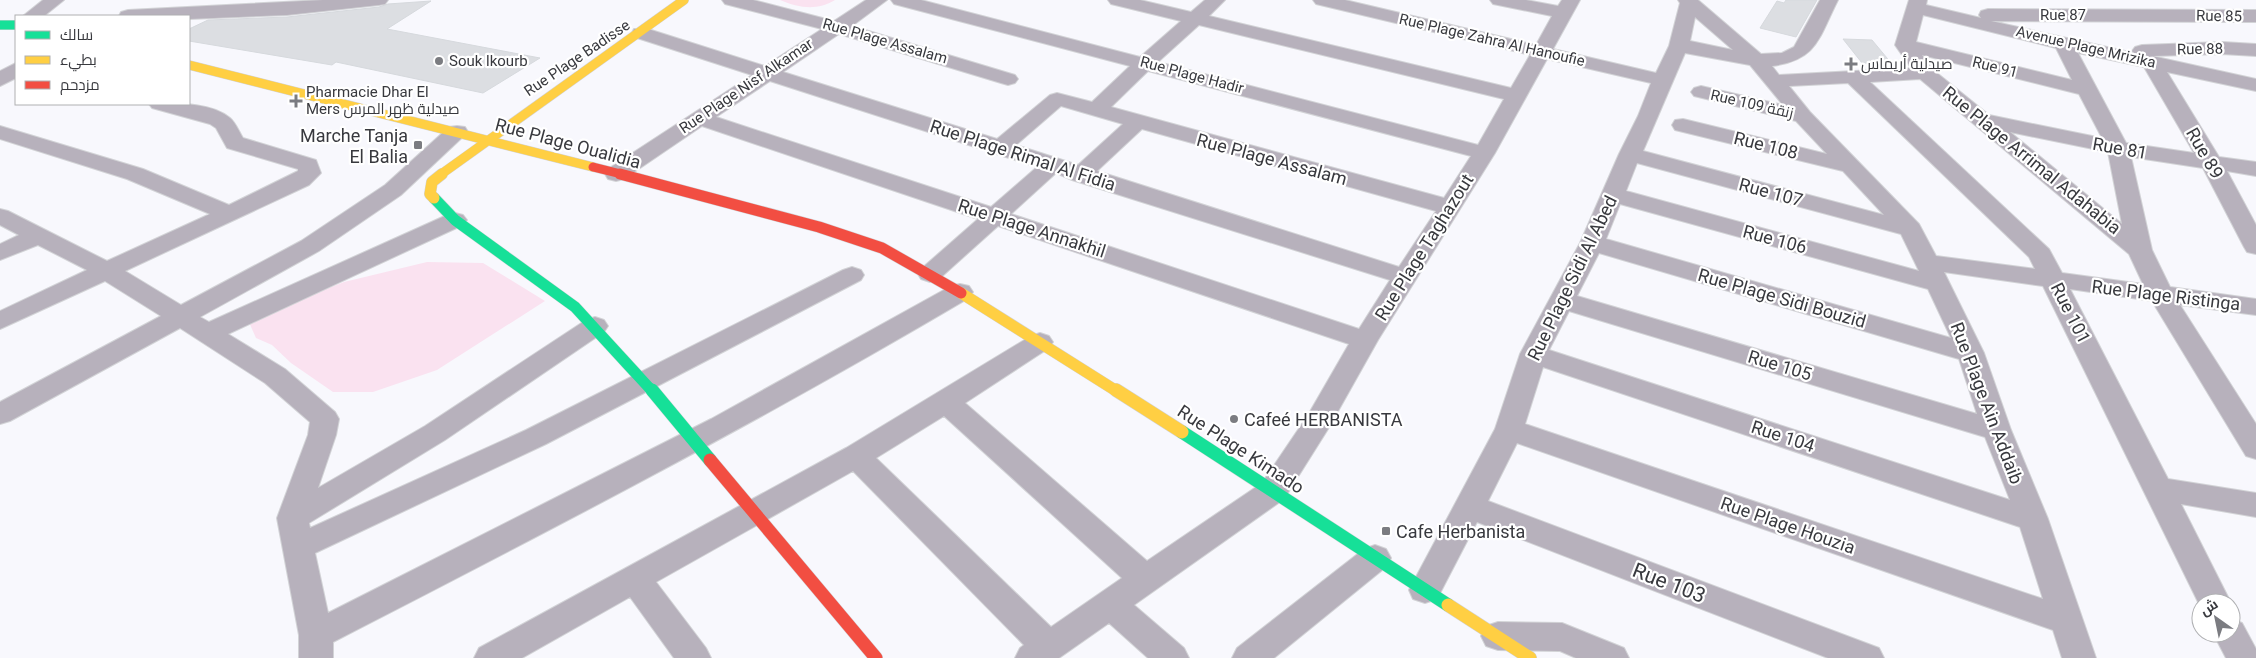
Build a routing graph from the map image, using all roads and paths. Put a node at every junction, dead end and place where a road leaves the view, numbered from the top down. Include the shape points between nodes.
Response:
1 (55, 0) edge
2 (379, 0) edge
3 (684, 0) edge
4 (731, 0) edge
5 (878, 0) edge
6 (900, 0) edge
7 (1118, 0) edge
8 (1216, 0) edge
9 (1322, 0) edge
10 (1499, 0) edge
11 (1829, 0) edge
12 (2162, 0) edge
13 (1688, 2) edge
14 (290, 4) edge
15 (1917, 4) edge
16 (1567, 7) edge
17 (1945, 14) junction
18 (33, 15) edge
19 (142, 15) edge
20 (2181, 15) junction
21 (2256, 16) edge
22 (1194, 19) junction
23 (0, 25) edge
24 (15, 25) edge
25 (836, 27) junction
26 (641, 33) junction
27 (2064, 44) junction
28 (1905, 45) junction
29 (1679, 46) junction
30 (2222, 48) junction
31 (2256, 50) edge
32 (1542, 51) junction
33 (2113, 53) junction
34 (2151, 62) junction
35 (1145, 63) junction
36 (0, 64) edge
37 (190, 65) edge
38 (15, 67) edge
39 (15, 68) edge
40 (767, 72) junction
41 (1765, 72) junction
42 (1925, 73) junction
43 (1854, 78) junction
44 (1008, 79) dead end
45 (0, 80) edge
46 (1662, 80) junction
47 (2256, 85) edge
48 (2086, 89) junction
49 (1701, 92) dead end
50 (1517, 96) junction
51 (163, 105) edge
52 (1096, 110) junction
53 (1802, 116) junction
54 (699, 118) junction
55 (1985, 120) junction
56 (1137, 122) junction
57 (1683, 125) dead end
58 (0, 132) edge
59 (457, 132) junction
60 (486, 139) junction
61 (1002, 147) junction
62 (2118, 148) junction
63 (1484, 153) junction
64 (1630, 154) junction
65 (1053, 164) junction
66 (2212, 164) junction
67 (1849, 166) junction
68 (2256, 169) edge
69 (616, 174) junction
70 (1080, 174) junction
71 (1613, 195) junction
72 (1449, 208) junction
73 (230, 214) junction
74 (0, 216) edge
75 (995, 216) junction
76 (455, 220) junction
77 (1912, 230) junction
78 (38, 236) junction
79 (1592, 243) junction
80 (2256, 246) edge
81 (2140, 250) junction
82 (0, 253) edge
83 (105, 270) junction
84 (1932, 273) junction
85 (930, 274) junction
86 (852, 275) dead end
87 (1406, 277) junction
88 (2055, 281) junction
89 (960, 292) junction
90 (2160, 293) junction
91 (1562, 300) junction
92 (2256, 307) edge
93 (182, 316) junction
94 (0, 321) edge
95 (595, 326) junction
96 (208, 333) junction
97 (1365, 340) junction
98 (1040, 342) junction
99 (1971, 353) junction
100 (1533, 354) junction
101 (644, 382) junction
102 (946, 402) junction
103 (0, 414) edge
104 (1509, 429) junction
105 (1997, 430) junction
106 (693, 442) junction
107 (2256, 448) edge
108 (856, 456) junction
109 (2158, 489) junction
110 (1272, 492) junction
111 (2256, 505) edge
112 (1470, 507) junction
113 (754, 513) junction
114 (292, 518) junction
115 (2033, 519) junction
116 (299, 547) junction
117 (1375, 558) junction
118 (636, 578) junction
119 (1144, 578) junction
120 (1425, 590) junction
121 (2210, 593) edge
122 (1109, 603) junction
123 (2066, 621) junction
124 (1498, 636) junction
125 (2235, 643) edge
126 (316, 647) edge
127 (526, 650) edge
128 (1040, 652) edge
129 (1254, 656) edge
130 (491, 658) edge
131 (694, 658) edge
132 (876, 658) edge
133 (1172, 658) edge
134 (1530, 658) edge
135 (1612, 658) edge
136 (1867, 658) edge
137 (2079, 658) edge
138 (2242, 658) edge

1 - 18 street
2 - 14 street
3 - 26 street, Rue Plage Badisse
4 - 25 street, Rue Plage Assalam
5 - 25 street, Rue Plage Nisf Alkamar
6 - 35 street, Rue Plage Hadir
7 - 22 street
8 - 22 street
9 - 32 street, Rue Plage Zahra Al Hanoufie
10 - 16 street
11 - 41 street via 1802,50
12 - 20 street
13 - 29 street, Rue Plage Sidi Al Abed
13 - 41 street, Rue Plage Ain Addaib
14 - 19 street
15 - 17 street, Avenue Plage Mrizika
15 - 28 street
16 - 32 street, Rue Plage Taghazout
17 - 20 street, Rue 87
17 - 27 street, Avenue Plage Mrizika
20 - 21 street, Rue 85
20 - 30 street
22 - 35 street
22 - 50 street
23 - 24 street
25 - 40 street, Rue Plage Nisf Alkamar
25 - 44 street, Rue Plage Assalam
26 - 40 street, Rue Plage Rimal Al Fidia
26 - 60 street, Rue Plage Badisse
27 - 33 street, Avenue Plage Mrizika
27 - 48 street
28 - 42 street, Rue Plage Arrimal Adahabia
28 - 48 street, Rue 91
29 - 41 street via 1705,48
29 - 46 street, Rue Plage Sidi Al Abed
30 - 31 street, Rue 88
30 - 33 street, Rue 88
30 - 47 street
32 - 46 street, Rue Plage Zahra Al Hanoufie
32 - 50 street, Rue Plage Taghazout
33 - 34 street, Avenue Plage Mrizika
34 - 47 street, Avenue Plage Mrizika
34 - 66 street, Rue 89
35 - 52 street
35 - 63 street, Rue Plage Hadir
36 - 38 street
37 - 59 street, Rue Plage Oualidia
39 - 45 street
40 - 54 street, Rue Plage Nisf Alkamar
40 - 61 street, Rue Plage Rimal Al Fidia
41 - 43 street
41 - 53 street, Rue Plage Ain Addaib
42 - 43 street
42 - 55 street, Rue Plage Arrimal Adahabia
43 - 88 street, Rue 101 via 2040,254
46 - 64 street, Rue Plage Sidi Al Abed via 1650,116
48 - 62 street
49 - 53 street, Rue 109 زنقة
50 - 63 street, Rue Plage Taghazout
51 - 73 street via 217,119 235,143 301,162 310,168 310,173 301,180
52 - 56 street, Rue Plage Assalam
52 - 61 street, Rue Plage Assalam via 1057,99
53 - 67 street, Rue Plage Ain Addaib
54 - 69 street, Rue Plage Nisf Alkamar
54 - 75 street, Rue Plage Annakhil
55 - 62 street, Rue 81
55 - 81 street, Rue Plage Arrimal Adahabia
56 - 70 street
56 - 72 street, Rue Plage Assalam
57 - 67 street, Rue 108
58 - 73 street via 136,174
59 - 60 street, Rue Plage Oualidia
59 - 93 street via 393,190 340,228
60 - 69 street, Rue Plage Oualidia
60 - 76 street, Rue Plage Badisse via 432,182 430,194
61 - 65 street, Rue Plage Rimal Al Fidia
62 - 66 street, Rue 81
62 - 81 street
63 - 72 street, Rue Plage Taghazout
64 - 71 street, Rue Plage Sidi Al Abed
64 - 77 street, Rue 107
65 - 70 street, Rue Plage Rimal Al Fidia
65 - 75 street
66 - 68 street, Rue 81
66 - 80 street, Rue 89
67 - 77 street, Rue Plage Ain Addaib
69 - 85 street, Rue Plage Oualidia via 846,236 882,248
70 - 87 street, Rue Plage Rimal Al Fidia
71 - 79 street, Rue Plage Sidi Al Abed
71 - 84 street, Rue 106
72 - 87 street, Rue Plage Taghazout
73 - 83 street
74 - 78 street
75 - 85 street
75 - 97 street, Rue Plage Annakhil
76 - 95 street via 575,307
76 - 96 street
77 - 84 street, Rue Plage Ain Addaib
78 - 82 street
78 - 83 street
79 - 91 street, Rue Plage Sidi Al Abed
79 - 99 street, Rue Plage Sidi Bouzid
81 - 90 street, Rue Plage Arrimal Adahabia
83 - 93 street
83 - 94 street
84 - 88 street, Rue Plage Ristinga
84 - 99 street, Rue Plage Ain Addaib
85 - 89 street, Rue Plage Kimado
86 - 101 street
87 - 97 street, Rue Plage Taghazout
88 - 90 street, Rue Plage Ristinga
88 - 109 street, Rue 101
89 - 98 street, Rue Plage Kimado
89 - 106 street via 816,376
90 - 92 street, Rue Plage Ristinga
90 - 107 street, Rue Plage Arrimal Adahabia
91 - 100 street, Rue Plage Sidi Al Abed
91 - 105 street, Rue 105
93 - 96 street
93 - 103 street
95 - 101 street
95 - 114 street via 435,433
96 - 114 street via 275,376 325,419
97 - 110 street, Rue Plage Taghazout via 1318,422
98 - 102 street
98 - 110 street, Rue Plage Kimado
99 - 105 street, Rue Plage Ain Addaib
100 - 104 street, Rue Plage Sidi Al Abed
100 - 115 street, Rue 104
101 - 106 street
101 - 116 street via 536,437
102 - 108 street
102 - 119 street
104 - 112 street, Rue Plage Sidi Al Abed
104 - 123 street, Rue Plage Houzia
105 - 115 street, Rue Plage Ain Addaib
106 - 113 street
106 - 126 street
108 - 113 street
108 - 128 street
109 - 111 street
109 - 121 street, Rue 101
110 - 117 street, Rue Plage Kimado
110 - 119 street
112 - 120 street, Rue Plage Sidi Al Abed
112 - 136 street, Rue 103
113 - 118 street
113 - 132 street
114 - 116 street
115 - 123 street, Rue Plage Ain Addaib
116 - 126 street
117 - 120 street, Rue Plage Kimado
117 - 129 street
118 - 127 street
118 - 131 street
119 - 122 street
120 - 124 street, Rue Plage Kimado
122 - 128 street
122 - 133 street
123 - 137 street, Rue Plage Ain Addaib
124 - 134 street, Rue Plage Kimado
124 - 135 street via 1562,637
125 - 138 street
127 - 130 street

